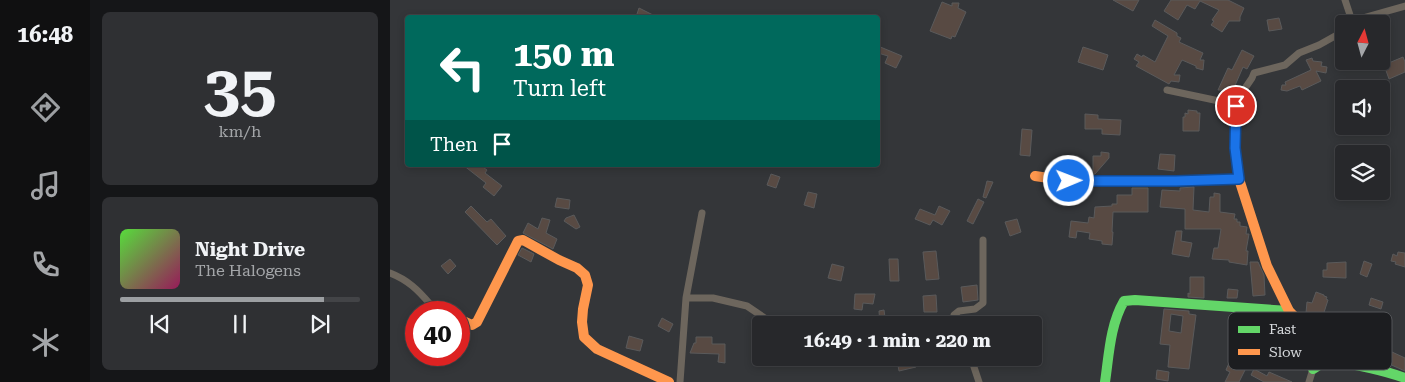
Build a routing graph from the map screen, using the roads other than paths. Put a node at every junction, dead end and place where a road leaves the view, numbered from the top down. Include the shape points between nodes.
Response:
1 (1345, 0) edge
2 (1405, 6) edge
3 (1349, 15) edge
4 (1375, 15) edge
5 (1335, 36) edge
6 (1167, 90) dead end
7 (1236, 106) dead end
8 (1034, 176) dead end
9 (1239, 179) junction
10 (702, 213) dead end
11 (983, 240) dead end
12 (390, 273) edge
13 (686, 298) junction
14 (427, 301) edge
15 (1289, 311) joint
16 (762, 316) edge
17 (954, 316) edge
18 (470, 324) edge
19 (974, 366) edge
20 (1313, 370) edge
21 (1376, 370) edge
22 (1405, 378) edge
23 (669, 382) edge
24 (680, 382) edge
25 (979, 382) edge
26 (1105, 382) edge
27 (1309, 382) edge

1 - 3 street
2 - 4 street
5 - 6 street via 1299,53 1285,65 1254,73 1235,103
7 - 9 street via 1235,148
8 - 9 street via 1069,181
9 - 15 street via 1267,266
10 - 13 street
11 - 17 street via 983,303
12 - 14 street via 403,278
13 - 16 street via 713,298 747,306
13 - 24 street
15 - 26 street via 1124,301 1119,307
18 - 23 street via 477,322 518,241 523,240 585,275 588,285 583,309 584,337 597,348
19 - 25 street
20 - 27 street
21 - 22 street

